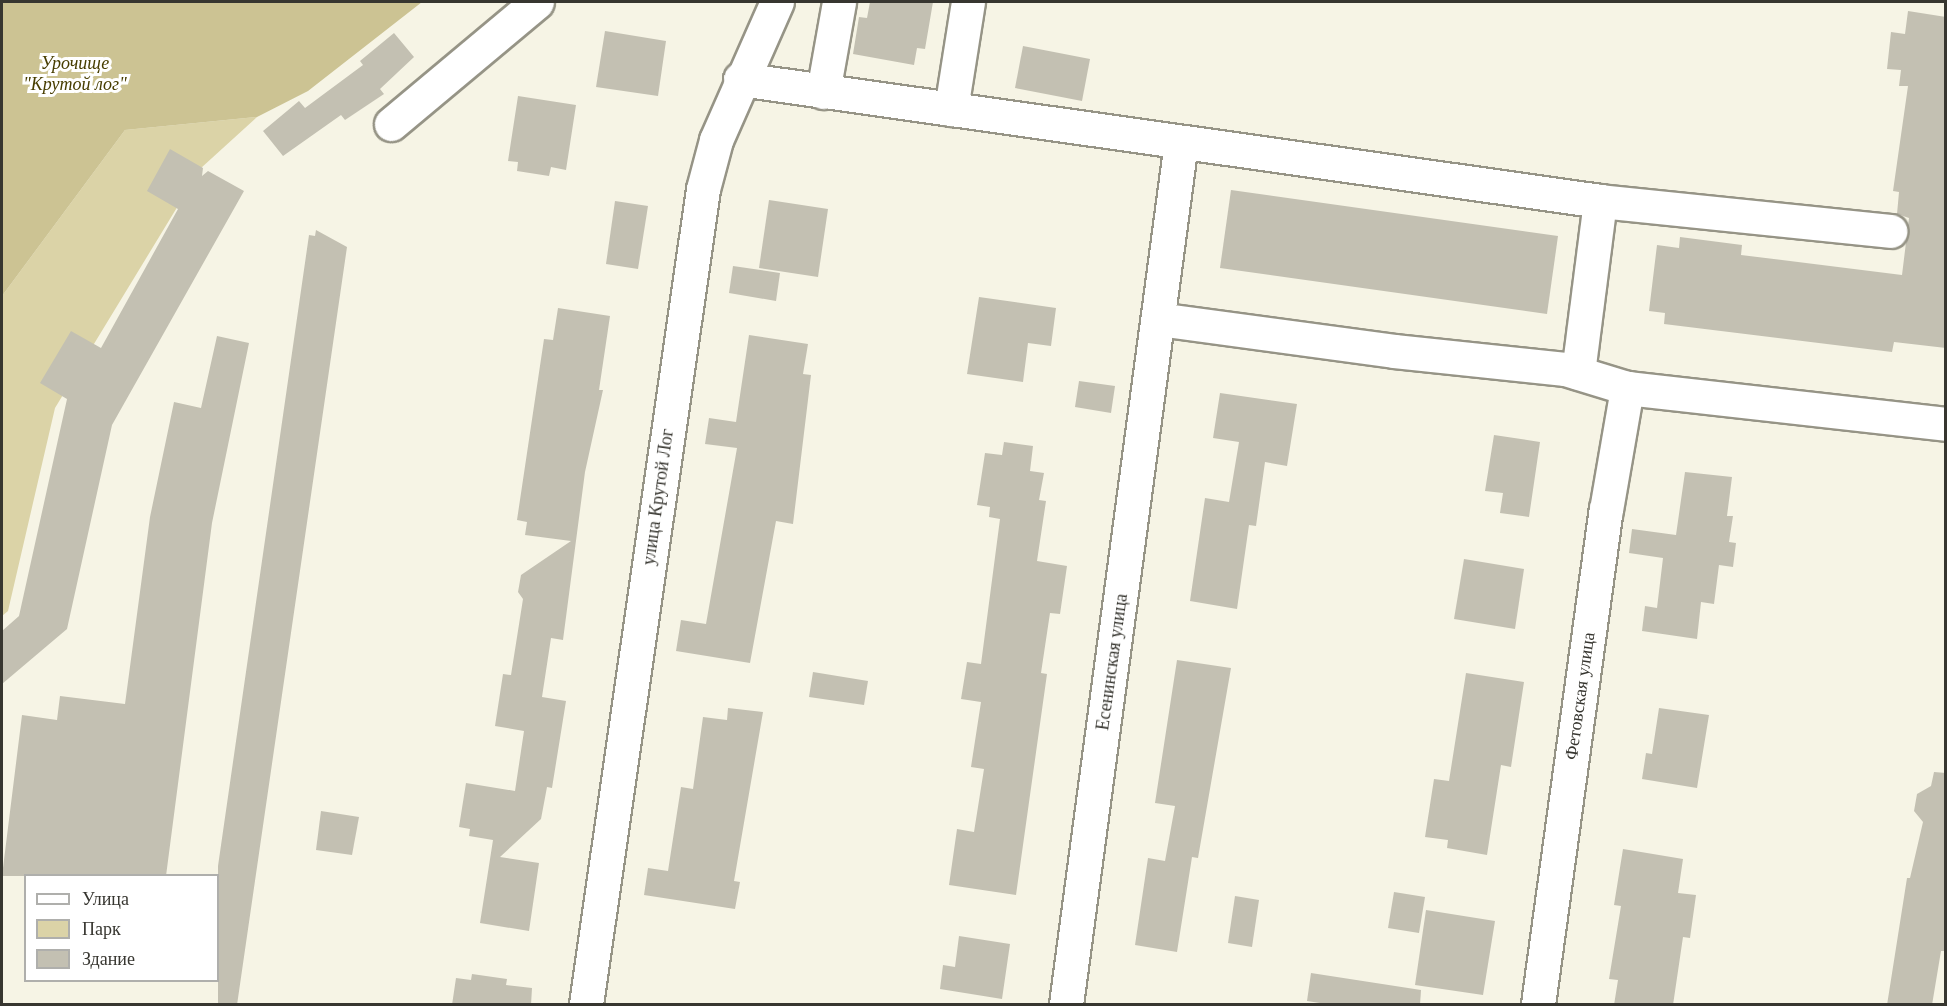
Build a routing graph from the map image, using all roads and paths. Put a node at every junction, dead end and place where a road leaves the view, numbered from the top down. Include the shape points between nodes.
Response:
1 (537, 2) edge
2 (777, 2) edge
3 (839, 2) edge
4 (968, 2) edge
5 (740, 79) junction
6 (823, 92) junction
7 (951, 109) junction
8 (391, 124) dead end
9 (1181, 142) junction
10 (1600, 201) junction
11 (1890, 231) dead end
12 (1158, 319) junction
13 (1578, 373) junction
14 (1627, 388) junction
15 (1946, 424) edge
16 (586, 1005) edge
17 (1066, 1005) edge
18 (1538, 1005) edge

1 - 8 street
2 - 5 street, улица Крутой Лог
3 - 6 street
4 - 7 street
5 - 6 street
5 - 16 street, улица Крутой Лог via 716,140 703,189
6 - 7 street
7 - 9 street
9 - 10 street
9 - 12 street, Есенинская улица
10 - 11 street
10 - 13 street
12 - 13 street
12 - 17 street, Есенинская улица
13 - 14 street
14 - 15 street
14 - 18 street, Фетовская улица via 1606,510

